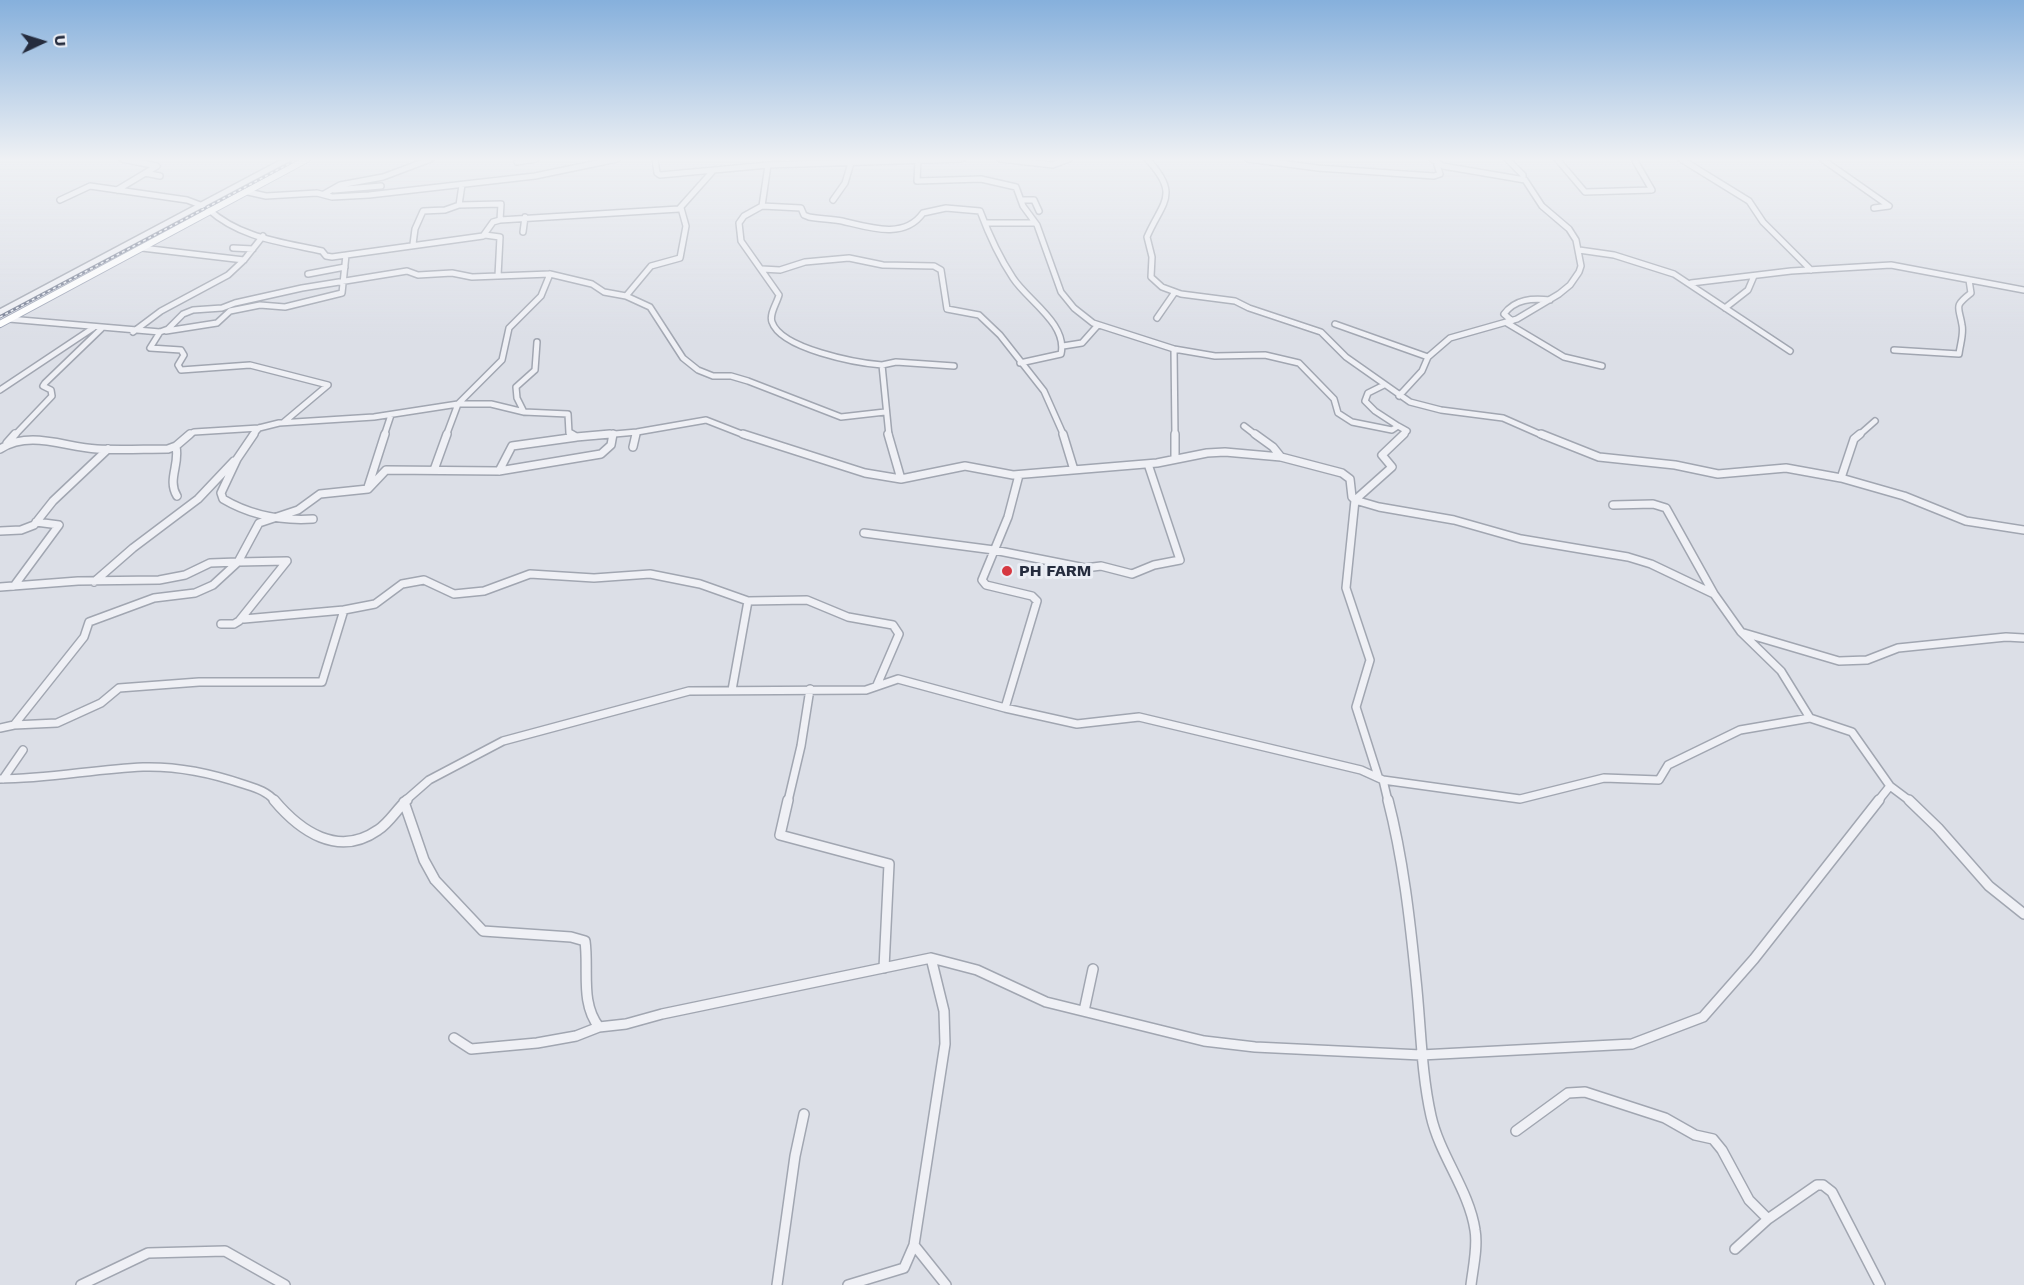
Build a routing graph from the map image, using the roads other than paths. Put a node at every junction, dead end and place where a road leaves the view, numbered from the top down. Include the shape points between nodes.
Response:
1 (184, 219) edge
2 (188, 219) edge
3 (220, 219) edge
4 (420, 219) edge
5 (509, 219) edge
6 (525, 219) edge
7 (684, 219) edge
8 (742, 219) edge
9 (814, 219) edge
10 (920, 219) edge
11 (984, 219) edge
12 (1033, 219) edge
13 (1158, 219) edge
14 (1556, 219) edge
15 (1761, 219) edge
16 (500, 220) joint
17 (986, 223) junction
18 (1035, 223) junction
19 (523, 232) dead end
20 (485, 235) junction
21 (262, 236) junction
22 (413, 244) junction
23 (142, 248) junction
24 (233, 248) dead end
25 (253, 249) junction
26 (1579, 250) junction
27 (346, 255) junction
28 (244, 260) junction
29 (345, 267) junction
30 (762, 269) junction
31 (1811, 270) junction
32 (308, 274) dead end
33 (550, 274) junction
34 (498, 276) junction
35 (1754, 276) junction
36 (1969, 280) junction
37 (344, 283) junction
38 (1691, 283) junction
39 (2024, 290) edge
40 (1175, 292) junction
41 (626, 296) junction
42 (1550, 300) junction
43 (1725, 308) junction
44 (0, 312) edge
45 (1157, 318) dead end
46 (9, 319) junction
47 (1510, 322) junction
48 (0, 324) edge
49 (1335, 324) dead end
50 (1098, 325) junction
51 (93, 328) junction
52 (101, 329) junction
53 (133, 332) junction
54 (163, 332) junction
55 (537, 342) dead end
56 (1063, 346) junction
57 (1174, 349) junction
58 (1894, 350) dead end
59 (1790, 351) dead end
60 (1428, 357) junction
61 (1020, 363) junction
62 (882, 365) junction
63 (954, 366) dead end
64 (1602, 366) dead end
65 (1384, 385) junction
66 (0, 390) edge
67 (1400, 396) junction
68 (458, 404) junction
69 (524, 412) junction
70 (885, 412) junction
71 (391, 415) junction
72 (1875, 421) dead end
73 (283, 423) junction
74 (1244, 426) dead end
75 (1398, 426) junction
76 (259, 428) junction
77 (637, 432) junction
78 (613, 434) junction
79 (580, 437) junction
80 (2, 447) edge
81 (176, 447) junction
82 (633, 447) dead end
83 (108, 450) junction
84 (1281, 457) junction
85 (1175, 459) junction
86 (234, 461) junction
87 (1148, 464) junction
88 (434, 470) junction
89 (1074, 470) junction
90 (499, 471) junction
91 (1018, 475) junction
92 (1841, 478) junction
93 (902, 479) junction
94 (368, 489) junction
95 (177, 496) dead end
96 (1355, 500) junction
97 (1613, 505) dead end
98 (275, 517) junction
99 (313, 519) dead end
100 (36, 522) junction
101 (2024, 530) edge
102 (0, 531) edge
103 (864, 533) dead end
104 (994, 550) junction
105 (238, 562) junction
106 (94, 582) junction
107 (14, 586) junction
108 (0, 587) edge
109 (1714, 594) junction
110 (748, 601) junction
111 (344, 610) junction
112 (244, 618) junction
113 (221, 624) dead end
114 (1741, 632) junction
115 (2024, 638) edge
116 (877, 685) junction
117 (810, 689) junction
118 (732, 690) junction
119 (1005, 708) junction
120 (1810, 718) junction
121 (14, 725) junction
122 (0, 728) edge
123 (23, 750) dead end
124 (1380, 778) junction
125 (2, 779) edge
126 (1890, 786) junction
127 (404, 802) junction
128 (2024, 914) edge
129 (931, 958) junction
130 (884, 968) junction
131 (1093, 969) dead end
132 (1084, 1011) junction
133 (599, 1027) junction
134 (454, 1038) dead end
135 (1421, 1055) junction
136 (804, 1114) dead end
137 (1516, 1131) dead end
138 (1768, 1219) junction
139 (914, 1245) junction
140 (1735, 1249) dead end
141 (81, 1285) edge
142 (285, 1285) edge
143 (777, 1285) edge
144 (848, 1285) edge
145 (946, 1285) edge
146 (1471, 1285) edge
147 (1880, 1285) edge

1 - 44 street
2 - 23 main road
3 - 21 street
4 - 22 street
5 - 16 street
6 - 19 street
7 - 41 street via 680,258 651,266
8 - 30 street via 741,241
9 - 10 street via 840,221 867,230 894,229
11 - 17 street
12 - 18 street
13 - 40 street via 1147,237 1151,277
14 - 26 street via 1571,232
15 - 31 street
16 - 20 street via 491,223
17 - 18 street
17 - 56 street via 994,248 1013,279 1049,316
18 - 50 street via 1064,297
20 - 22 street
20 - 34 street via 500,237
21 - 25 street
21 - 27 street via 322,251 328,257
22 - 27 street
23 - 28 street
23 - 46 main road
24 - 25 street
25 - 28 street
26 - 38 street via 1635,260
26 - 42 street via 1579,272 1570,285
27 - 29 street
28 - 53 street via 224,278 158,313
29 - 32 street
29 - 37 street
30 - 61 street via 780,270 805,262 849,258 883,265 934,266 941,270 947,309 970,312 991,324
30 - 62 street via 779,295 771,314 773,324 789,340 842,359
31 - 35 street
31 - 36 street via 1906,266
33 - 34 street
33 - 41 street
33 - 68 street via 541,296 509,328 502,360
34 - 37 street via 418,275 407,271
35 - 38 street
35 - 43 street via 1748,290
36 - 39 street
36 - 58 street via 1971,293 1959,302 1958,309 1963,327 1959,354
37 - 54 street via 302,288 235,303 226,309 189,312
37 - 54 street via 342,294 285,306 260,305 230,311 217,323
38 - 43 street
40 - 45 street
40 - 65 street via 1235,301 1315,329
41 - 70 street via 650,307 683,358 698,370 748,381 841,417
42 - 47 street
42 - 47 street via 1533,298 1510,307 1504,314
43 - 59 street
46 - 48 main road
46 - 51 street
47 - 60 street via 1450,338
47 - 64 street via 1548,349 1587,365
49 - 60 street
50 - 56 street via 1082,343
50 - 57 street
51 - 52 street
51 - 66 street
52 - 53 street
52 - 80 street via 45,383 43,386 51,390 52,396
53 - 54 street
54 - 73 street via 150,348 181,350 181,370 249,365 328,385
55 - 69 street via 535,370 516,387
56 - 61 street via 1061,354
57 - 75 street via 1215,356 1265,355 1299,363 1334,399 1338,413 1352,422 1392,430
57 - 85 street
60 - 67 street via 1422,371
61 - 89 street via 1051,403
62 - 63 street via 896,362
62 - 70 street
65 - 67 street
65 - 75 street via 1368,393 1365,401
67 - 92 street via 1425,406 1503,418 1599,457 1718,474 1786,468
68 - 69 street via 491,404
68 - 71 street
68 - 88 street
69 - 79 street via 568,414 569,434
70 - 93 street via 889,441
71 - 73 street
71 - 94 street
72 - 92 street via 1854,439
73 - 76 street
74 - 84 street
75 - 96 street via 1407,431 1382,456 1392,467
76 - 81 street via 191,433
76 - 86 street
77 - 78 street
77 - 82 street
77 - 93 street via 706,420 865,473
78 - 79 street
78 - 90 street via 611,445 601,454
79 - 90 street via 512,446
80 - 83 street via 15,441 51,441
81 - 83 street
81 - 95 street via 179,464 172,484
83 - 100 street via 59,494
84 - 85 street via 1212,452
84 - 96 street via 1341,473 1350,479
85 - 87 street
86 - 98 street via 221,493 223,499
86 - 106 street via 198,499
87 - 89 street
87 - 104 street via 1180,560 1132,574
88 - 90 street
88 - 94 street via 386,470
89 - 91 street
91 - 93 street via 965,466
91 - 104 street via 1013,503
92 - 101 street via 1904,496 1966,521
94 - 98 street via 320,494 298,510
96 - 109 street via 1454,520 1539,543 1628,557
96 - 124 street via 1346,588 1370,660 1356,707
97 - 109 street via 1653,504 1666,508
98 - 99 street
98 - 105 street via 258,523
100 - 102 street via 27,528
100 - 107 street via 59,525
103 - 104 street
104 - 119 street via 983,583 1032,596 1037,601
105 - 106 street via 210,563 185,575 159,580
105 - 112 street via 287,561
105 - 121 street via 213,585 195,593 154,598 89,622 84,637
106 - 107 street
107 - 108 street
109 - 114 street
110 - 111 street via 700,584 650,574 594,578 530,574 484,591 454,594 424,580 402,584 375,604
110 - 116 street via 807,600 848,617 893,625 899,634
110 - 118 street
111 - 112 street
111 - 121 street via 322,682 199,682 119,688 101,703 57,723
112 - 113 street via 235,624
114 - 115 street via 1839,661 1867,660 1898,648
114 - 120 street via 1781,671
116 - 117 street via 866,690
116 - 119 street via 898,679
117 - 118 street
117 - 130 street via 780,835 889,864
118 - 127 street via 689,691 503,741 429,780
119 - 124 street via 1077,724 1139,717 1362,770
120 - 124 street via 1740,730 1668,765 1659,780 1604,778 1520,800
120 - 126 street via 1852,732
121 - 122 street
123 - 125 street
124 - 135 street via 1397,834 1416,981
125 - 127 street via 143,767 177,768 262,791 310,834 349,843 378,830
126 - 128 street via 1938,828 1989,886
126 - 135 street via 1754,959 1703,1017 1632,1044
127 - 133 street via 435,880 483,931 585,941 591,1012
129 - 130 street
129 - 132 street via 977,970 1047,1002
129 - 139 street via 944,1011 945,1044
130 - 133 street
131 - 132 street
132 - 135 street via 1204,1041
133 - 134 street via 565,1039 485,1049 471,1049
135 - 146 street via 1434,1128 1473,1216 1476,1233
136 - 143 street
137 - 138 street via 1574,1092 1585,1092 1665,1118 1695,1135 1713,1139 1749,1200
138 - 140 street
138 - 147 street via 1817,1185 1823,1185 1832,1192
139 - 144 street via 904,1268
139 - 145 street
141 - 142 street via 148,1253 225,1251

